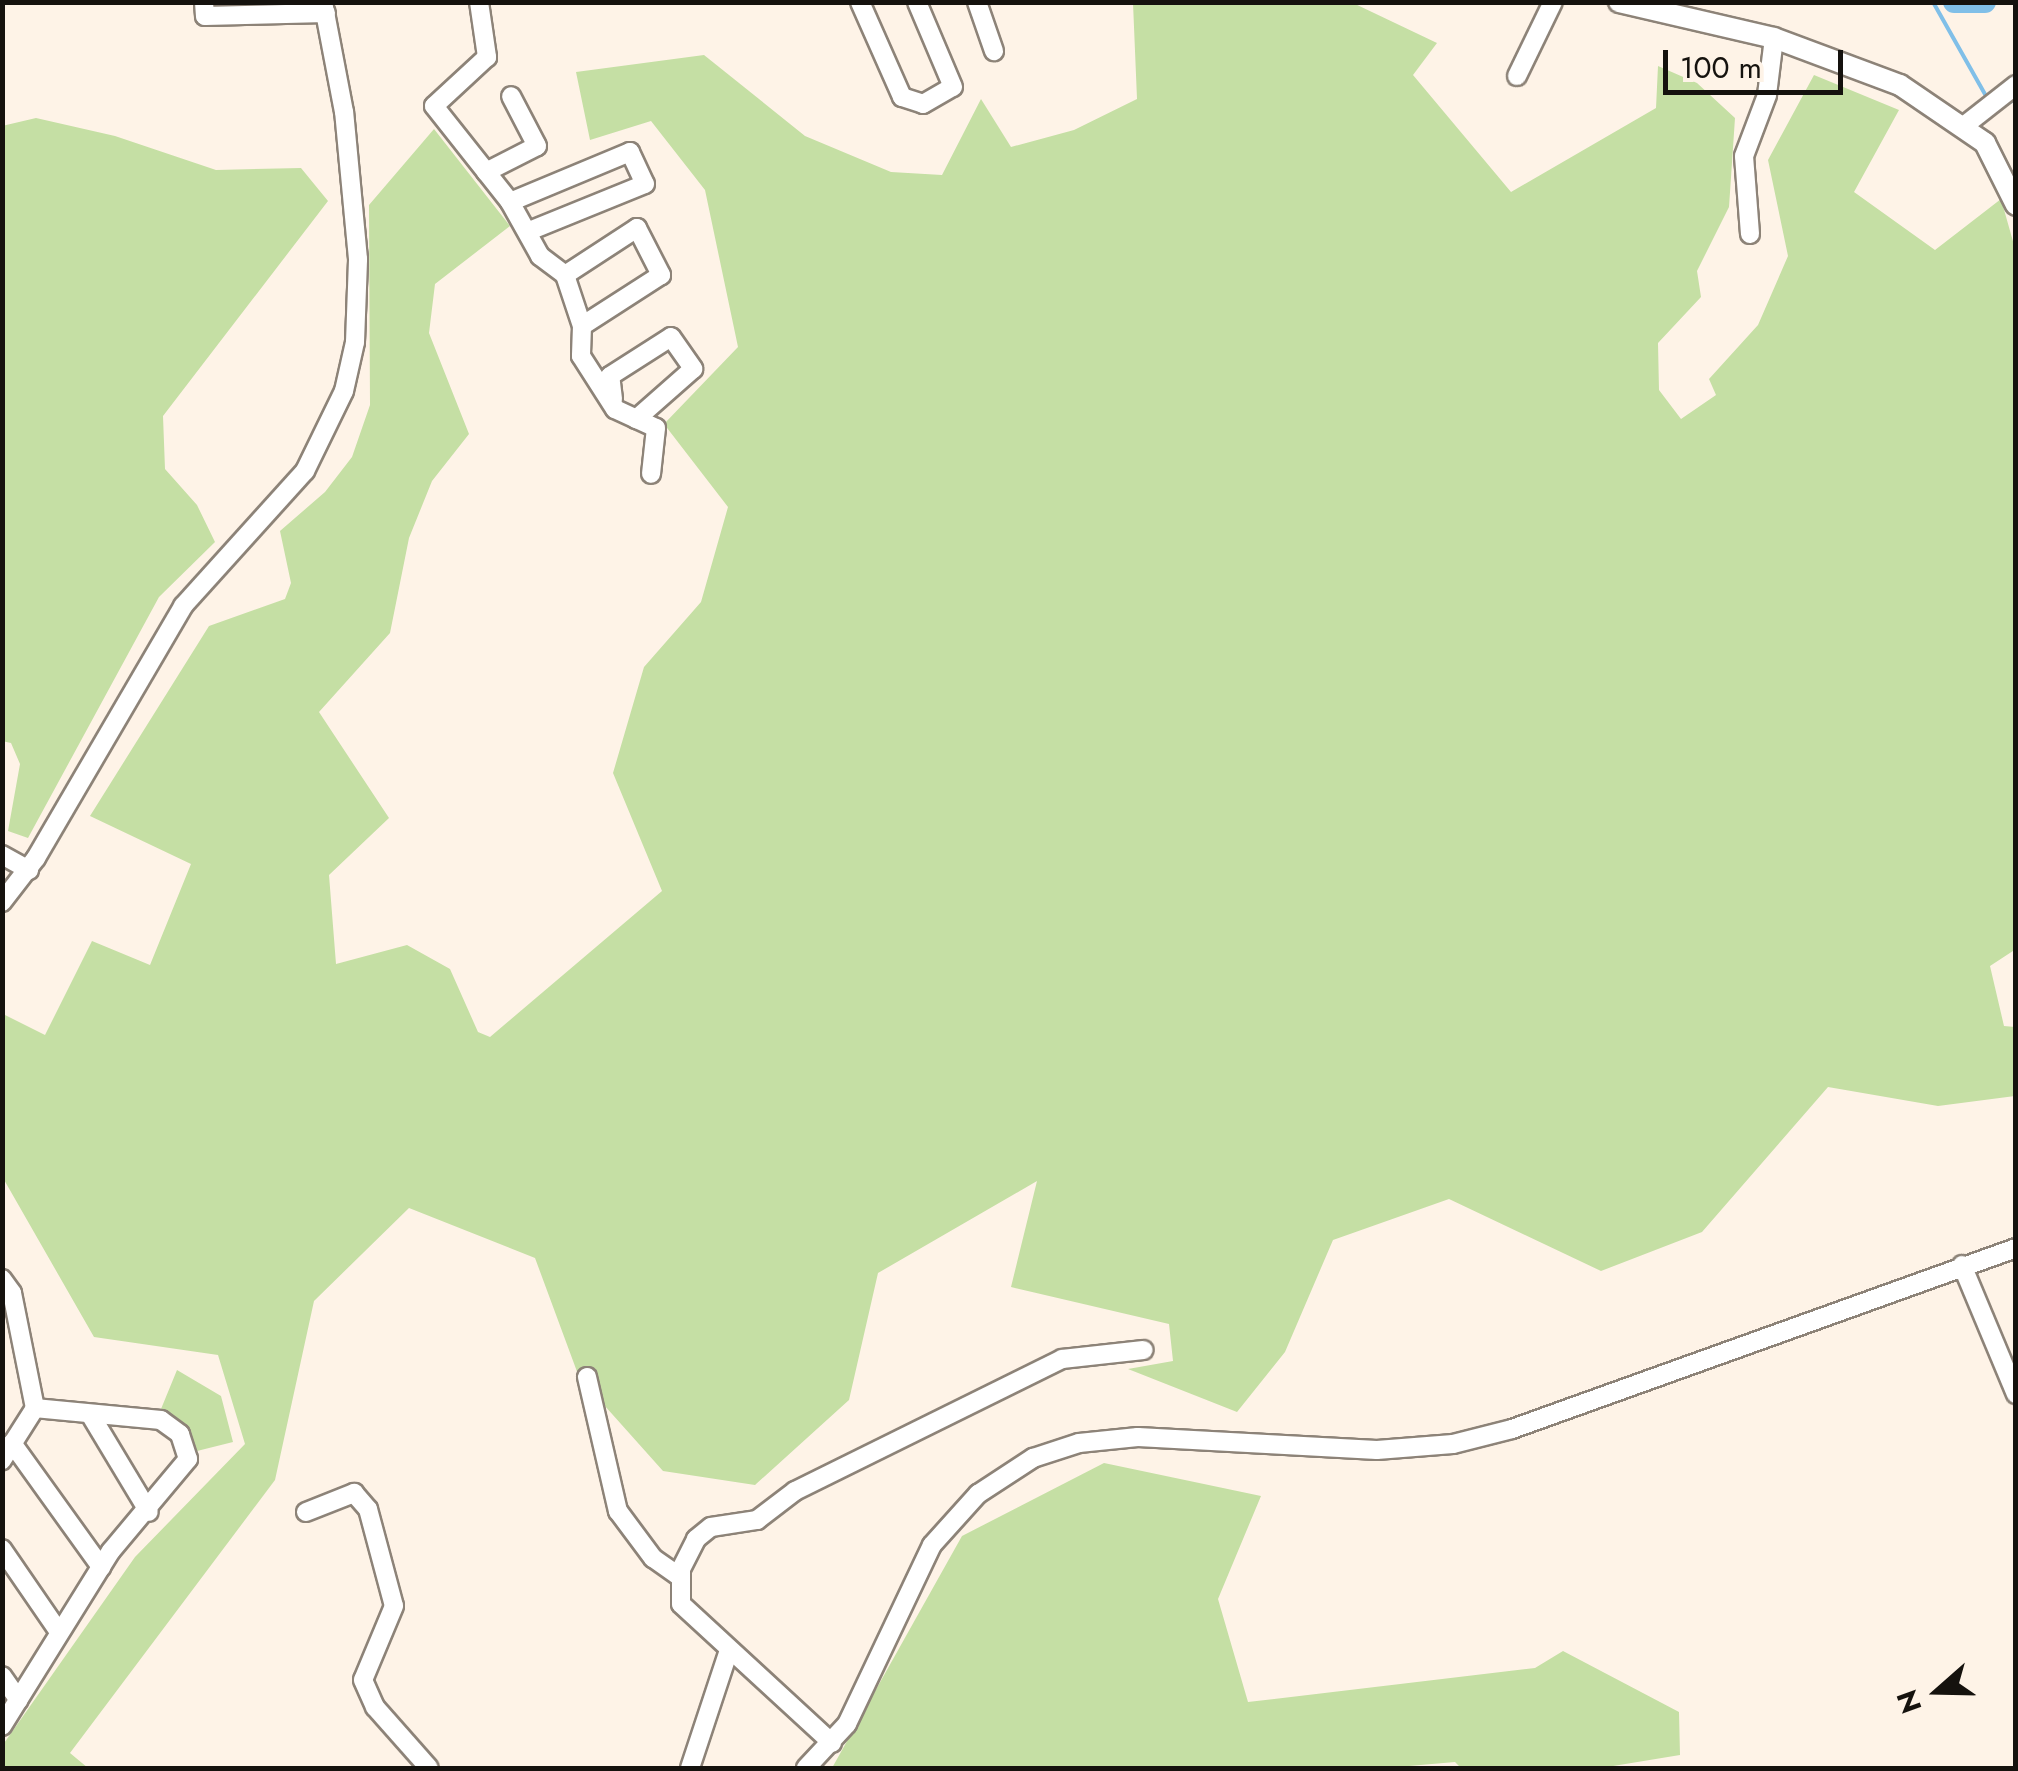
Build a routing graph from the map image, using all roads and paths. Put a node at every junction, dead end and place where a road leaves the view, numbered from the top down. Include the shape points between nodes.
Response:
1 (204, 2) edge
2 (479, 2) edge
3 (860, 2) edge
4 (918, 2) edge
5 (976, 2) edge
6 (1553, 2) edge
7 (1619, 2) edge
8 (325, 8) edge
9 (1774, 38) junction
10 (994, 50) dead end
11 (1517, 76) dead end
12 (2016, 85) edge
13 (511, 96) dead end
14 (1965, 125) junction
15 (486, 172) junction
16 (510, 202) junction
17 (2016, 205) edge
18 (529, 232) junction
19 (1750, 234) dead end
20 (564, 275) junction
21 (582, 326) junction
22 (615, 409) junction
23 (636, 419) junction
24 (651, 474) dead end
25 (2, 855) edge
26 (28, 870) junction
27 (2, 902) edge
28 (2016, 1248) edge
29 (1962, 1265) junction
30 (6, 1290) edge
31 (1144, 1350) dead end
32 (587, 1376) dead end
33 (2016, 1394) edge
34 (35, 1408) junction
35 (90, 1414) junction
36 (7, 1452) edge
37 (149, 1512) junction
38 (306, 1512) dead end
39 (2, 1549) edge
40 (101, 1567) junction
41 (680, 1576) junction
42 (60, 1632) junction
43 (730, 1650) junction
44 (2, 1676) edge
45 (18, 1700) junction
46 (2, 1726) edge
47 (832, 1743) junction
48 (429, 1768) edge
49 (690, 1768) edge
50 (806, 1768) edge

1 - 8 street via 205,16
2 - 15 street via 487,57 434,106
3 - 4 street via 902,97 923,104 953,87
5 - 10 street
6 - 11 street
7 - 9 main road
8 - 26 street via 344,112 358,258 355,342 344,391 305,471 183,606
9 - 14 main road via 1900,85
9 - 19 street via 1768,94 1744,156
12 - 14 street
13 - 15 street via 537,146
14 - 17 main road via 2000,163
15 - 16 street
16 - 18 street
16 - 18 street via 630,152 646,184
18 - 20 street via 540,256
20 - 21 street
20 - 21 street via 637,228 661,275
21 - 22 street via 581,356
22 - 23 street
22 - 23 street via 610,376 671,337 693,368
23 - 24 street via 656,428
25 - 26 street
26 - 27 street
28 - 29 street
29 - 33 street
29 - 47 street via 1512,1430 1454,1444 1377,1450 1138,1437 1080,1442 1033,1458 978,1494 932,1544 874,1673
30 - 34 street
31 - 41 street via 1062,1359 987,1392 795,1491 757,1520 703,1531
32 - 41 street via 618,1511 653,1558
34 - 35 street
34 - 36 street
35 - 37 street
35 - 37 street via 161,1420 180,1434 187,1466
36 - 40 street
37 - 40 street
38 - 48 street via 354,1493 368,1509 394,1606 363,1680 375,1707
39 - 42 street
40 - 42 street
41 - 43 street via 680,1604
42 - 45 street
43 - 47 street
43 - 49 street
44 - 45 street
45 - 46 street
47 - 50 street

